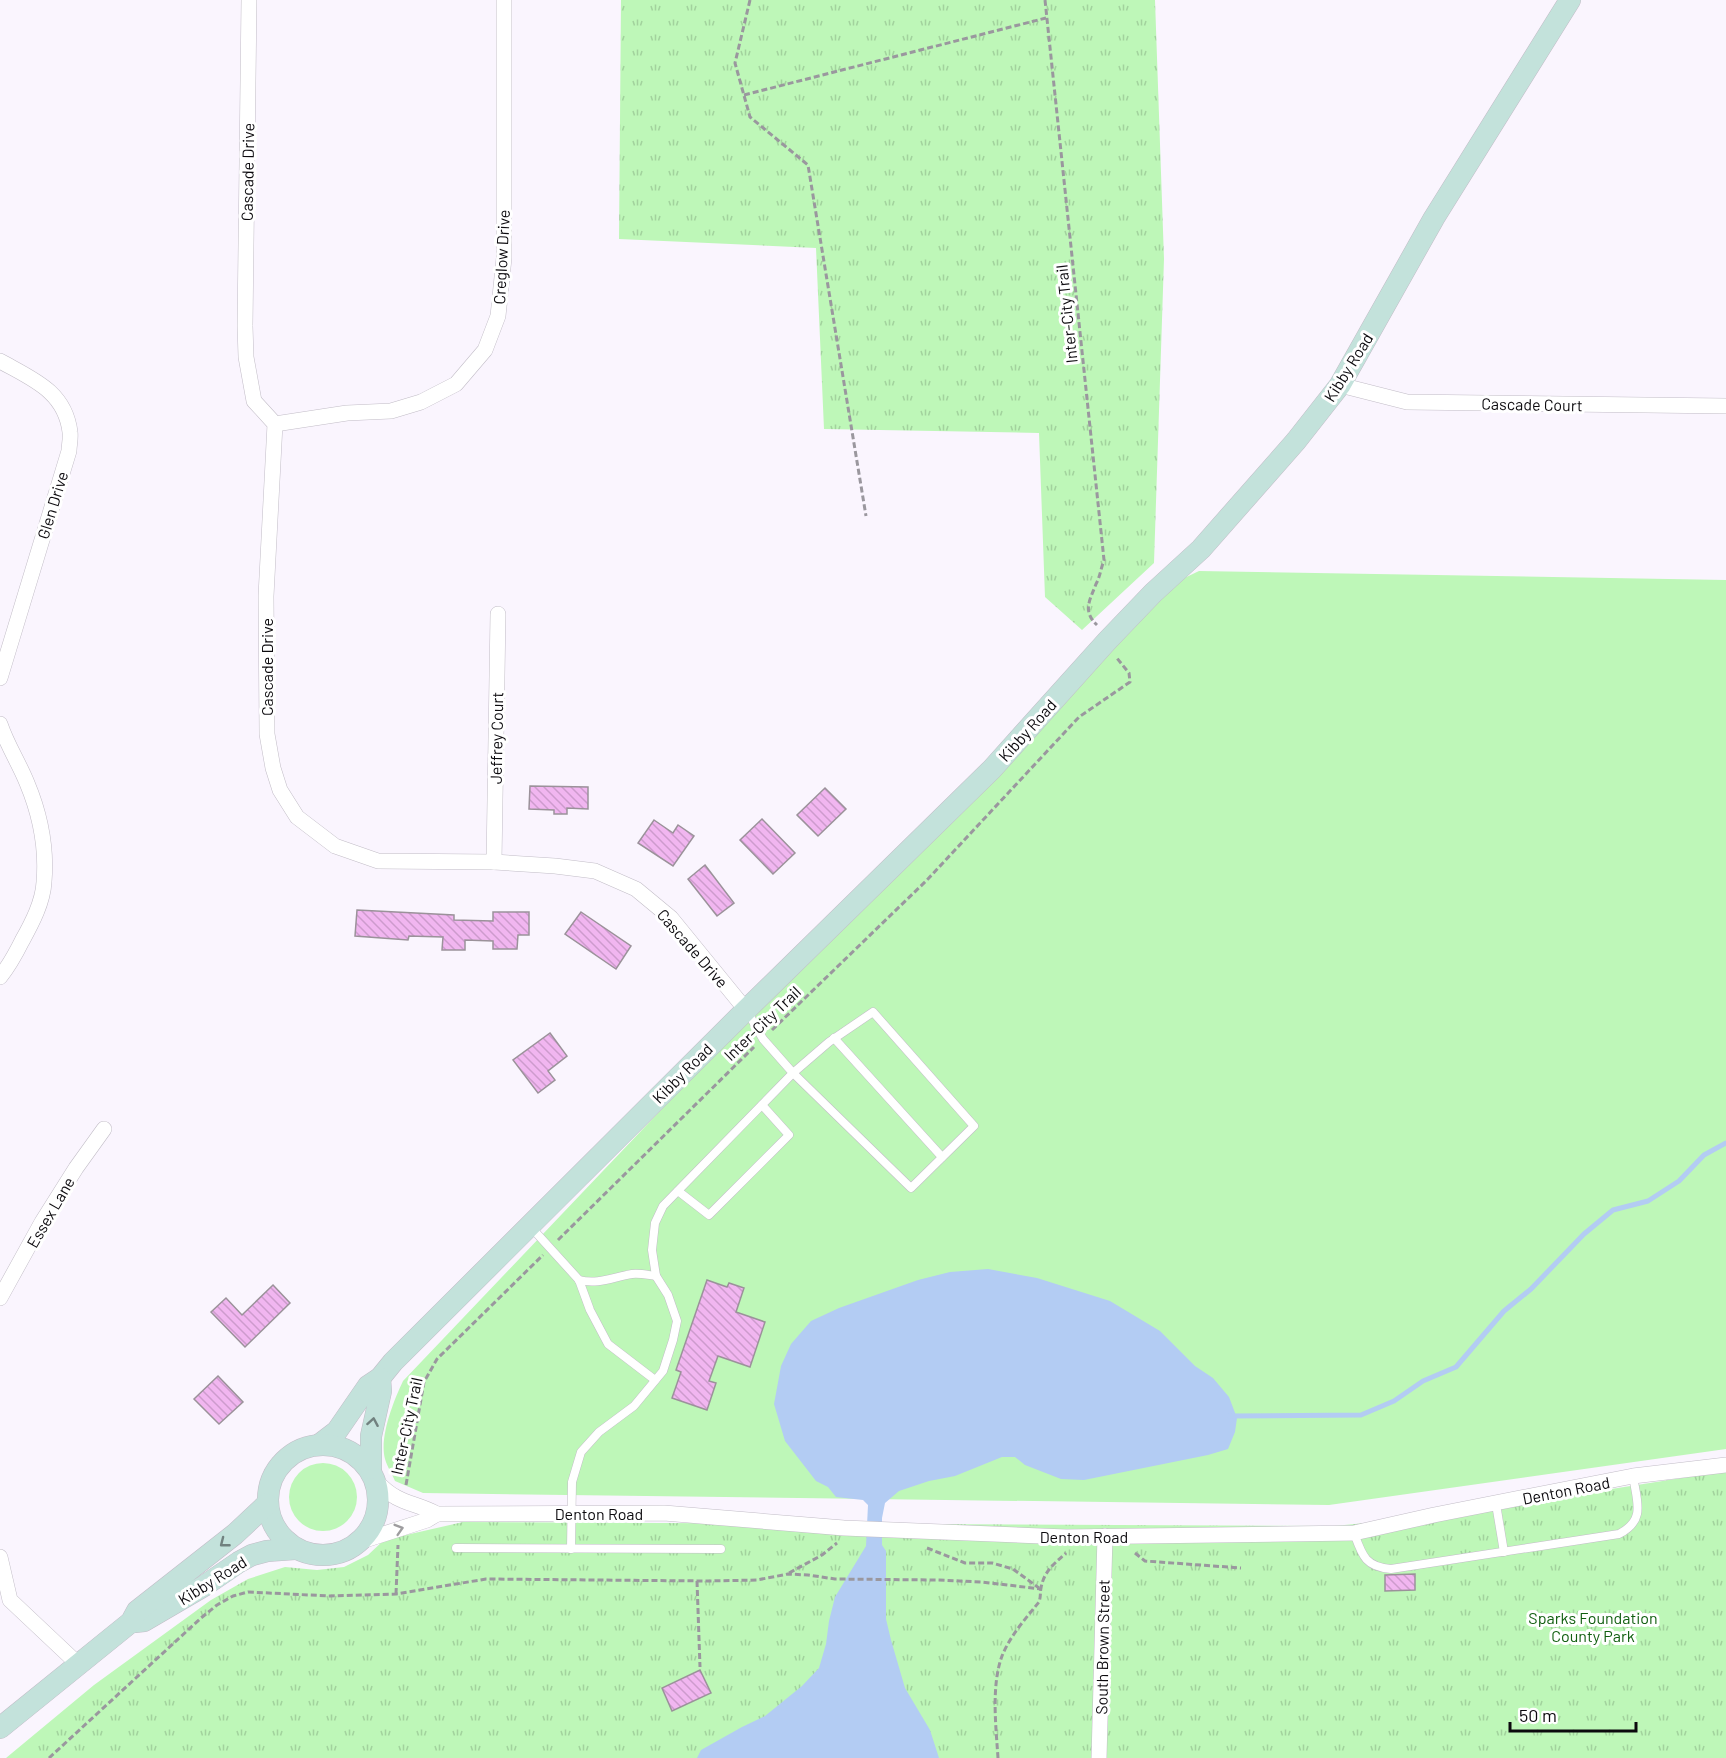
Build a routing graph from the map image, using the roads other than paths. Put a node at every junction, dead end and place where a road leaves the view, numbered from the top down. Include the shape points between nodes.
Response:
1 (249, 0) edge
2 (504, 0) edge
3 (1570, 0) edge
4 (0, 361) edge
5 (1340, 385) junction
6 (1726, 406) edge
7 (275, 424) junction
8 (498, 614) dead end
9 (0, 678) edge
10 (0, 724) edge
11 (494, 862) junction
12 (0, 977) edge
13 (746, 1010) junction
14 (834, 1038) junction
15 (794, 1073) junction
16 (762, 1105) junction
17 (104, 1129) dead end
18 (942, 1157) junction
19 (678, 1191) junction
20 (529, 1225) junction
21 (656, 1276) junction
22 (579, 1280) junction
23 (0, 1298) edge
24 (380, 1378) junction
25 (655, 1380) junction
26 (320, 1444) junction
27 (1726, 1465) edge
28 (374, 1475) junction
29 (1633, 1476) junction
30 (267, 1504) junction
31 (1496, 1504) junction
32 (572, 1513) junction
33 (437, 1514) junction
34 (1354, 1533) junction
35 (1105, 1536) junction
36 (359, 1542) junction
37 (456, 1548) dead end
38 (295, 1549) junction
39 (571, 1549) junction
40 (721, 1549) dead end
41 (1504, 1552) junction
42 (0, 1557) edge
43 (5, 1604) edge
44 (131, 1622) junction
45 (78, 1665) junction
46 (0, 1728) edge
47 (1099, 1758) edge

1 - 7 street, Cascade Drive via 246,357 254,401
2 - 7 street, Creglow Drive via 504,258 498,316 485,350 456,384 422,402 392,411
3 - 5 main road, Kibby Road via 1434,218
4 - 9 street, Glen Drive via 48,389 62,407 70,433 69,451
5 - 6 street, Cascade Court via 1407,402
5 - 13 main road, Kibby Road via 1201,549 1107,641 992,769
7 - 11 street, Cascade Drive via 266,596 267,734 280,790 297,817 335,846 378,861
8 - 11 street, Jeffrey Court
10 - 12 street via 26,780 43,832 44,883 31,925
11 - 13 street, Cascade Drive via 595,871 636,889 671,918
13 - 15 lane via 763,1039
13 - 20 main road, Kibby Road
14 - 15 lane
14 - 18 lane
14 - 18 lane via 873,1012 974,1126
15 - 16 lane
15 - 18 lane via 911,1188
16 - 19 lane
16 - 19 lane via 789,1135 709,1215
17 - 23 street, Essex Lane via 42,1222
19 - 21 lane via 663,1206 655,1223 652,1250
20 - 22 lane
20 - 24 main road, Kibby Road
21 - 22 lane via 633,1274 590,1283
21 - 25 lane via 677,1321 663,1371
22 - 25 lane via 608,1344
24 - 26 main road, Kibby Road via 368,1386 337,1431
28 -> 24 main road via 371,1436
25 - 32 lane via 634,1406 599,1432 581,1452 572,1482
26 - 28 main road via 347,1449 362,1459
26 - 30 main road via 302,1448 288,1457 276,1473
27 - 29 street, Denton Road
28 - 33 street, Denton Road via 388,1494
28 - 36 main road via 378,1509 368,1533
29 - 31 street, Denton Road
29 - 41 lane via 1638,1508 1628,1530
30 - 38 main road via 276,1530
30 -> 44 main road, Kibby Road via 136,1611
31 - 34 street, Denton Road
31 - 41 lane
32 - 33 street, Denton Road
32 - 35 street, Denton Road via 664,1513 846,1534 910,1531
32 - 39 lane
36 -> 33 street, Denton Road
34 - 35 street, Denton Road
34 - 41 lane via 1363,1556 1380,1568
35 - 47 street, South Brown Street
36 - 38 main road via 323,1556
37 - 39 lane
38 - 44 main road, Kibby Road via 252,1555 144,1621
39 - 40 lane
42 - 43 street
43 - 45 street
44 - 45 main road, Kibby Road
45 - 46 main road, Kibby Road

